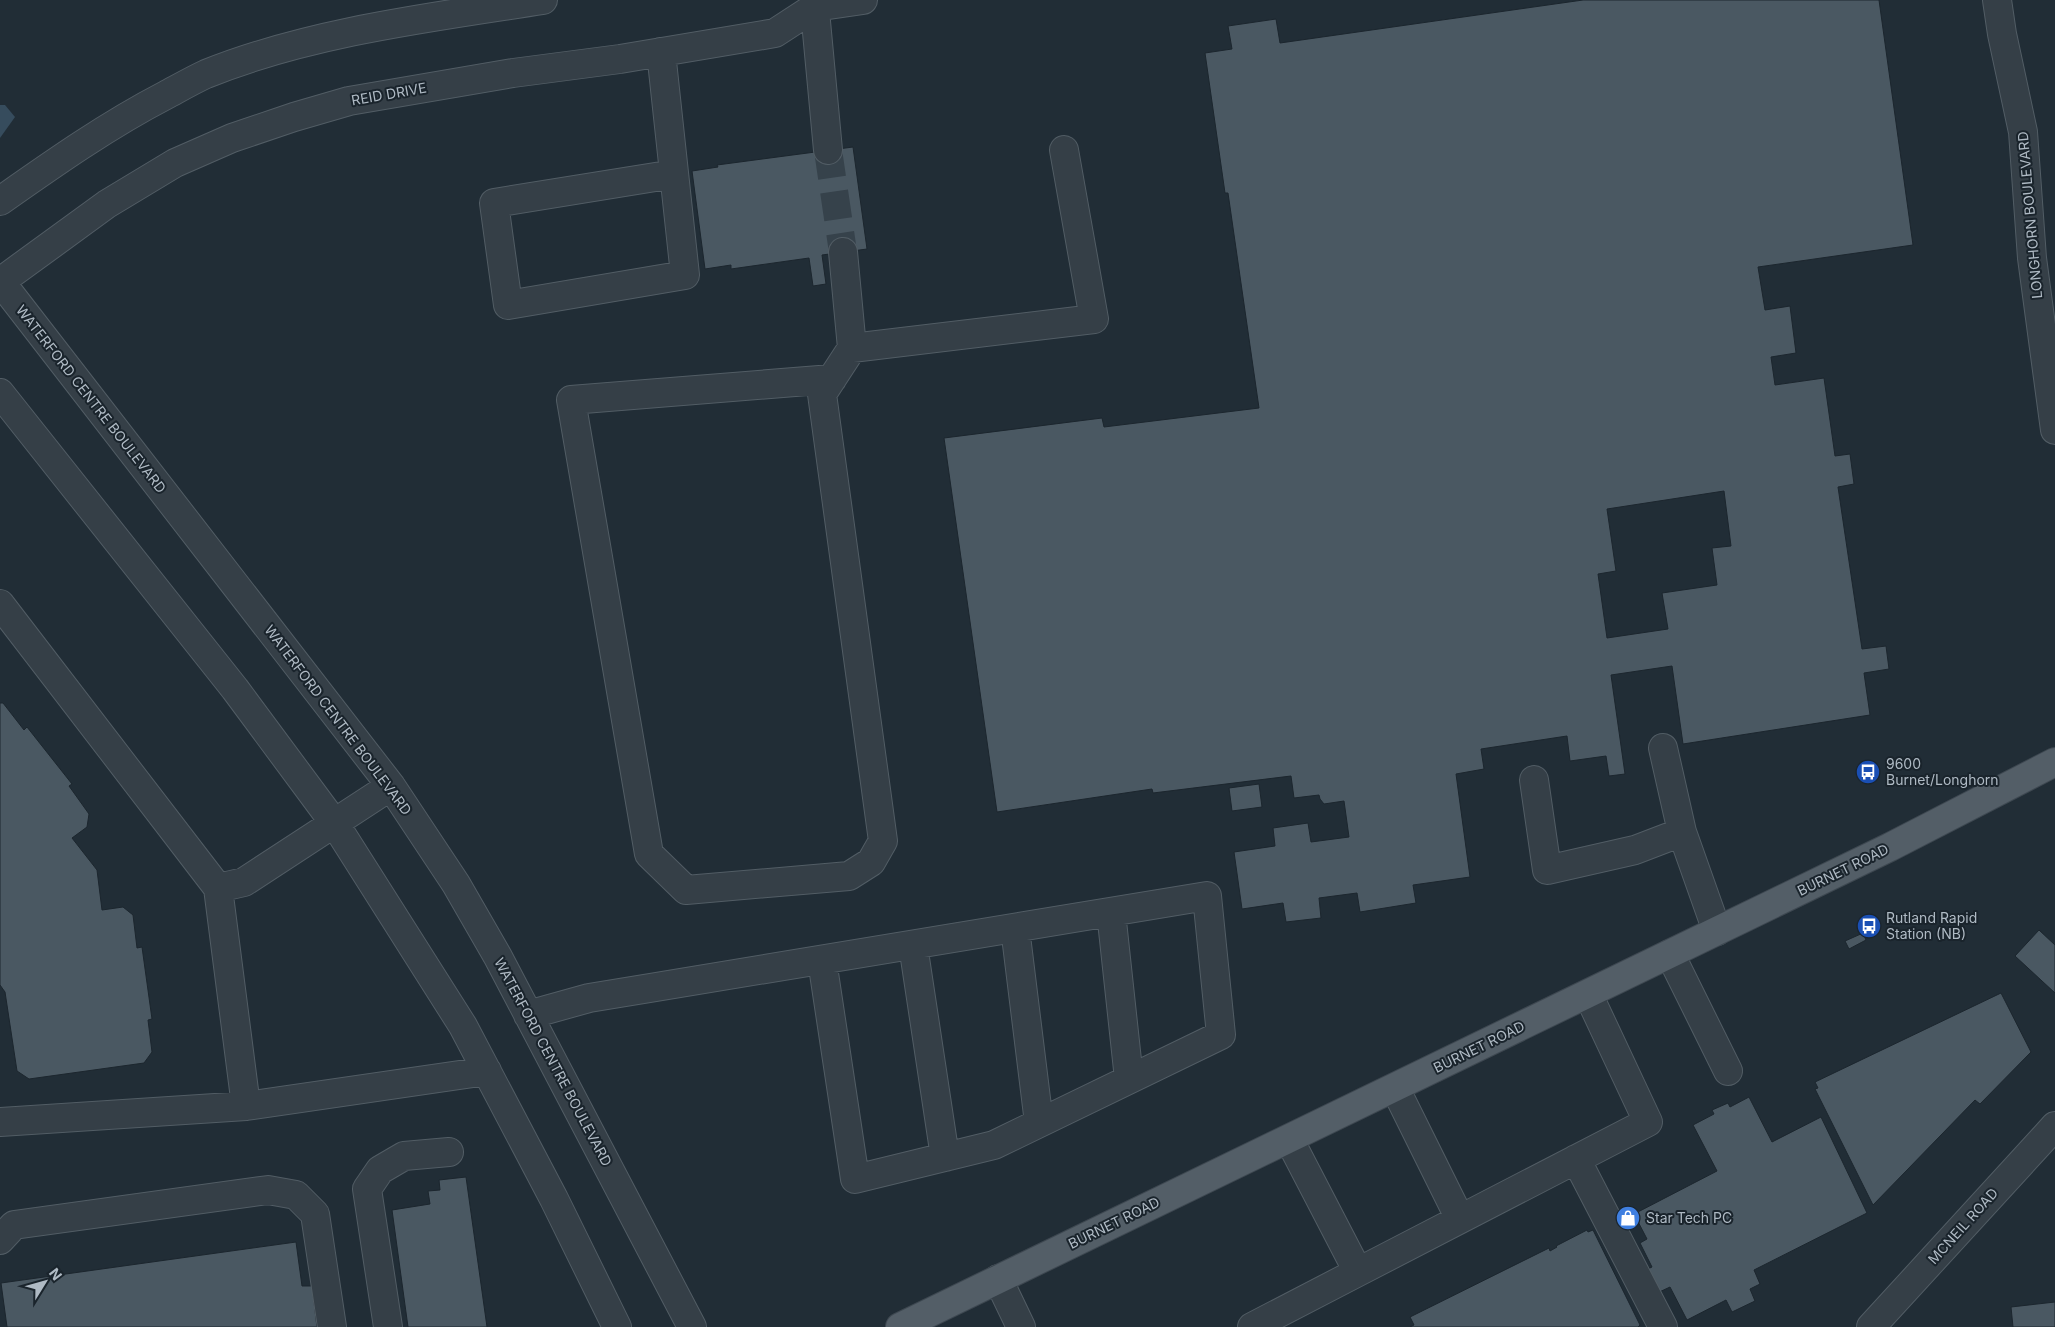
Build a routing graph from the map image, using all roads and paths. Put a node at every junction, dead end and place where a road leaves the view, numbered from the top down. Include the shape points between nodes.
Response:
1 (542, 0) edge
2 (864, 0) edge
3 (1997, 0) edge
4 (811, 2) edge
5 (661, 52) junction
6 (828, 150) tunnel mouth
7 (1064, 150) dead end
8 (674, 174) junction
9 (0, 201) edge
10 (843, 252) tunnel mouth
11 (0, 282) edge
12 (852, 348) junction
13 (832, 379) junction
14 (0, 393) edge
15 (2055, 430) edge
16 (0, 604) edge
17 (1663, 748) dead end
18 (2055, 762) edge
19 (1534, 780) dead end
20 (391, 786) junction
21 (335, 824) junction
22 (1682, 832) junction
23 (218, 888) junction
24 (1111, 912) junction
25 (1015, 928) junction
26 (1717, 931) junction
27 (913, 945) junction
28 (1670, 954) junction
29 (822, 960) junction
30 (1588, 994) junction
31 (528, 1014) junction
32 (487, 1071) junction
33 (1728, 1071) dead end
34 (1129, 1080) junction
35 (1395, 1088) junction
36 (246, 1106) junction
37 (0, 1122) edge
38 (1040, 1123) junction
39 (2055, 1126) edge
40 (1289, 1139) junction
41 (449, 1152) dead end
42 (945, 1157) junction
43 (1576, 1159) junction
44 (1460, 1219) junction
45 (0, 1240) edge
46 (1358, 1272) junction
47 (998, 1279) junction
48 (332, 1327) edge
49 (388, 1327) edge
50 (617, 1327) edge
51 (692, 1327) edge
52 (900, 1327) edge
53 (1021, 1327) edge
54 (1252, 1327) edge
55 (1663, 1327) edge
56 (1871, 1327) edge

1 - 9 street via 344,34 206,74 98,134
2 - 4 street, REID DRIVE
3 - 15 street, LONGHORN BOULEVARD via 2023,132 2032,258
4 - 5 street, REID DRIVE via 775,33
4 - 6 street
5 - 8 street
5 - 11 street, REID DRIVE via 349,101 240,135 175,163 107,204
7 - 12 street via 1094,319
8 - 8 street via 685,275 508,304 494,203
10 - 12 street
11 - 20 street, WATERFORD CENTRE BOULEVARD
12 - 13 street
13 - 13 street via 822,394 883,841 871,862 849,876 686,890 649,854 571,400
14 - 21 street via 235,689
16 - 23 street
17 - 22 street
18 - 26 main road, BURNET ROAD
19 - 22 street via 1547,870 1635,850
20 - 21 street
20 - 31 street, WATERFORD CENTRE BOULEVARD via 456,884
21 - 23 street via 244,882
21 - 32 street via 463,1026
22 - 26 street
23 - 36 street
24 - 25 street
24 - 34 street
24 - 34 street via 1207,896 1221,1035
25 - 27 street
25 - 38 street
26 - 28 main road, BURNET ROAD
27 - 29 street
27 - 42 street
28 - 30 main road, BURNET ROAD
28 - 33 street
29 - 31 street via 589,998
29 - 42 street via 855,1179
30 - 35 main road, BURNET ROAD
30 - 43 street via 1648,1122
31 - 51 street, WATERFORD CENTRE BOULEVARD
32 - 36 street
32 - 50 street
34 - 38 street
35 - 40 main road, BURNET ROAD
35 - 44 street
36 - 37 street
38 - 42 street via 994,1145
39 - 56 street, MCNEIL ROAD
40 - 46 street
40 - 47 main road, BURNET ROAD
41 - 49 street via 404,1156 380,1170 368,1190
43 - 44 street
43 - 55 street
44 - 46 street
45 - 48 street via 14,1225 268,1190 296,1195 315,1214
46 - 54 street
47 - 52 main road, BURNET ROAD
47 - 53 street

